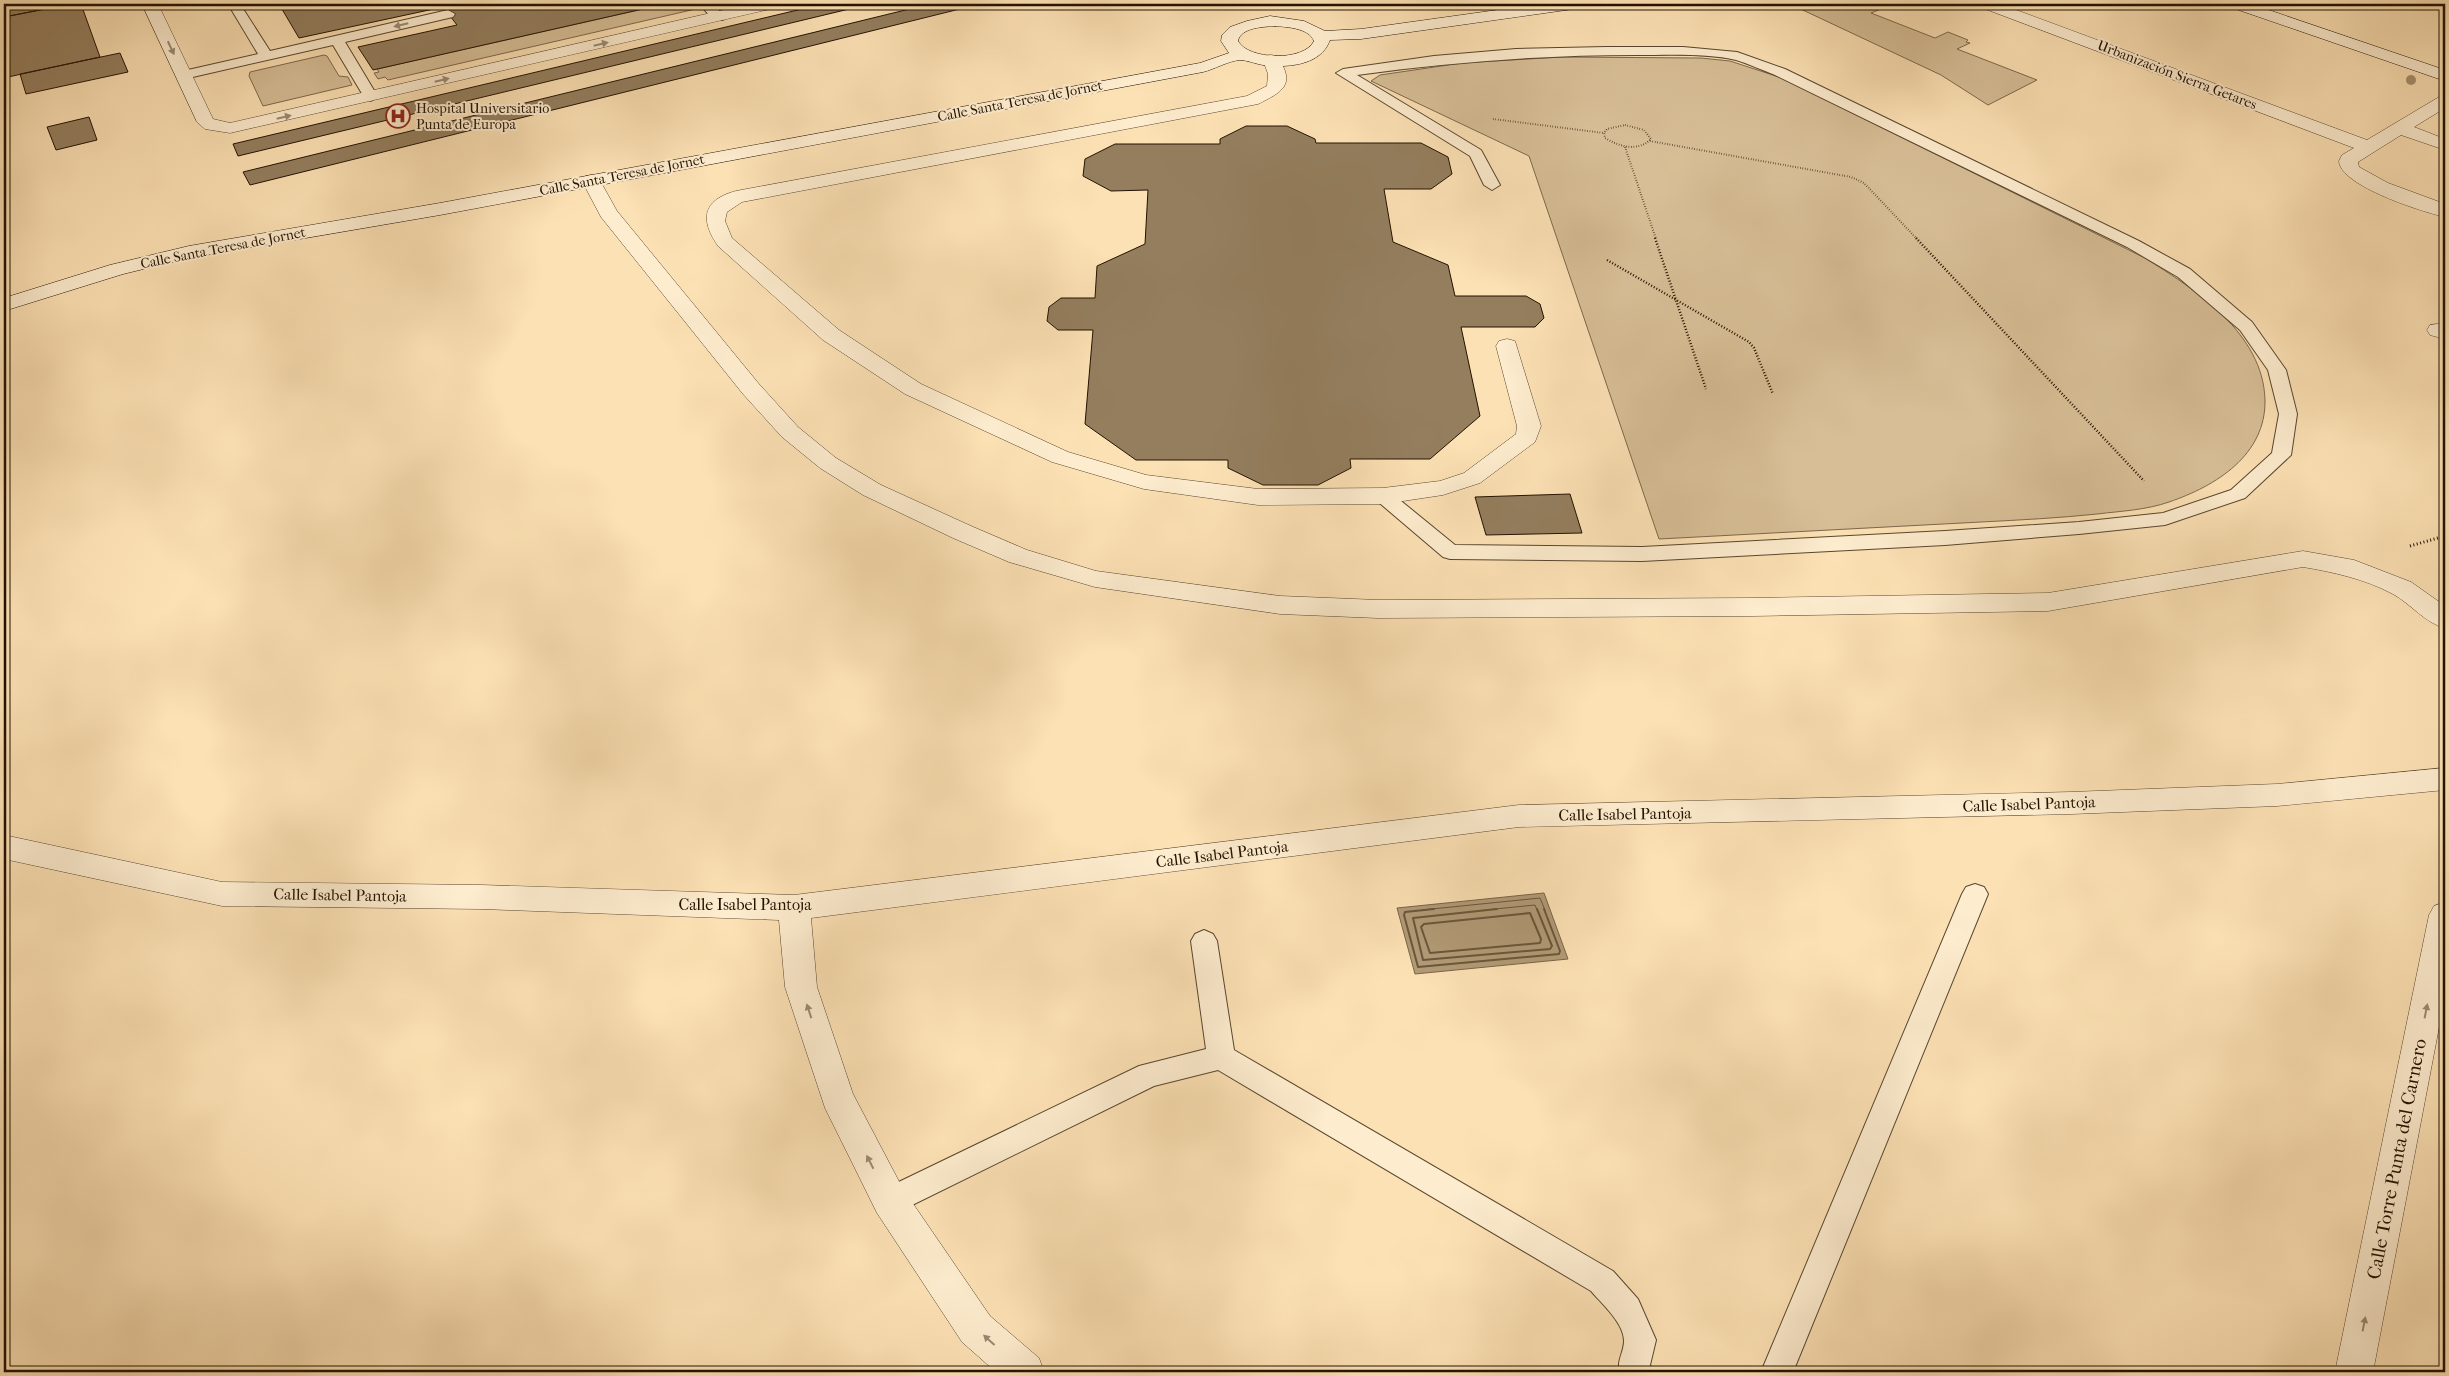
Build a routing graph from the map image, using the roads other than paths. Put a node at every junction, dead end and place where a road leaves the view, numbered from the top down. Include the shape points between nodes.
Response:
1 (150, 4) edge
2 (234, 4) edge
3 (706, 4) edge
4 (770, 4) edge
5 (1573, 4) edge
6 (1986, 4) edge
7 (2236, 4) edge
8 (448, 14) dead end
9 (718, 16) junction
10 (1321, 36) junction
11 (337, 40) junction
12 (1242, 54) junction
13 (266, 56) junction
14 (1271, 60) junction
15 (184, 75) junction
16 (2445, 76) edge
17 (371, 97) junction
18 (2445, 101) edge
19 (2401, 128) junction
20 (2445, 144) edge
21 (2368, 147) junction
22 (591, 181) junction
23 (1492, 185) dead end
24 (2445, 211) edge
25 (4, 306) edge
26 (1507, 346) dead end
27 (1383, 496) junction
28 (2445, 618) edge
29 (2445, 779) edge
30 (4, 847) edge
31 (1975, 894) dead end
32 (794, 908) junction
33 (2445, 916) edge
34 (1204, 941) dead end
35 (1220, 1057) junction
36 (890, 1201) junction
37 (1025, 1372) edge
38 (1637, 1372) edge
39 (1778, 1372) edge
40 (2354, 1372) edge

1 -> 15 street
2 - 13 lane
3 - 9 lane
4 - 9 street
5 - 10 street via 1361,34
6 - 21 street, Urbanización Sierra Getares
7 - 16 street
8 -> 11 lane
17 -> 9 street
10 - 12 street via 1309,27 1290,22 1247,25 1230,35 1233,48
10 - 14 street via 1319,48 1311,54
11 - 13 lane
11 - 17 lane
12 - 14 street
12 - 22 street, Calle Santa Teresa de Jornet via 1203,67
13 - 15 lane
14 - 27 street via 1276,74 1275,89 1252,100 736,197 724,202 716,212 716,230 724,242 824,329 856,351 914,389 1060,457 1144,482 1248,496
15 -> 17 street via 206,122 220,127 241,126
18 - 19 street
19 - 20 street
19 - 21 street
21 - 24 street via 2349,160 2351,170 2369,182
22 - 25 street, Calle Santa Teresa de Jornet via 189,252 117,269
22 - 28 street via 608,213 751,389 790,432 828,463 872,490 962,532 1018,556 1094,578 1280,605 1378,609 1752,608 2048,602 2304,559 2345,566 2402,588
23 - 27 lane via 1476,153 1343,73 1506,54 1683,51 1737,56 1780,72 2133,244 2184,273 2246,326 2277,370 2288,414 2280,455 2238,494 2164,519 1954,538 1642,554 1450,552
26 - 27 street via 1529,426 1527,437 1472,478 1443,488
29 - 32 street, Calle Isabel Pantoja via 2277,794 2120,801 1519,816
30 - 32 street, Calle Isabel Pantoja via 222,894 482,897
31 - 39 lane
36 -> 32 street via 837,1097 802,987
40 -> 33 street, Calle Torre Punta del Carnero
34 - 35 lane
35 - 36 lane via 1149,1075
35 - 38 lane via 1602,1281 1627,1310 1640,1340 1634,1367
37 -> 36 street via 976,1329

